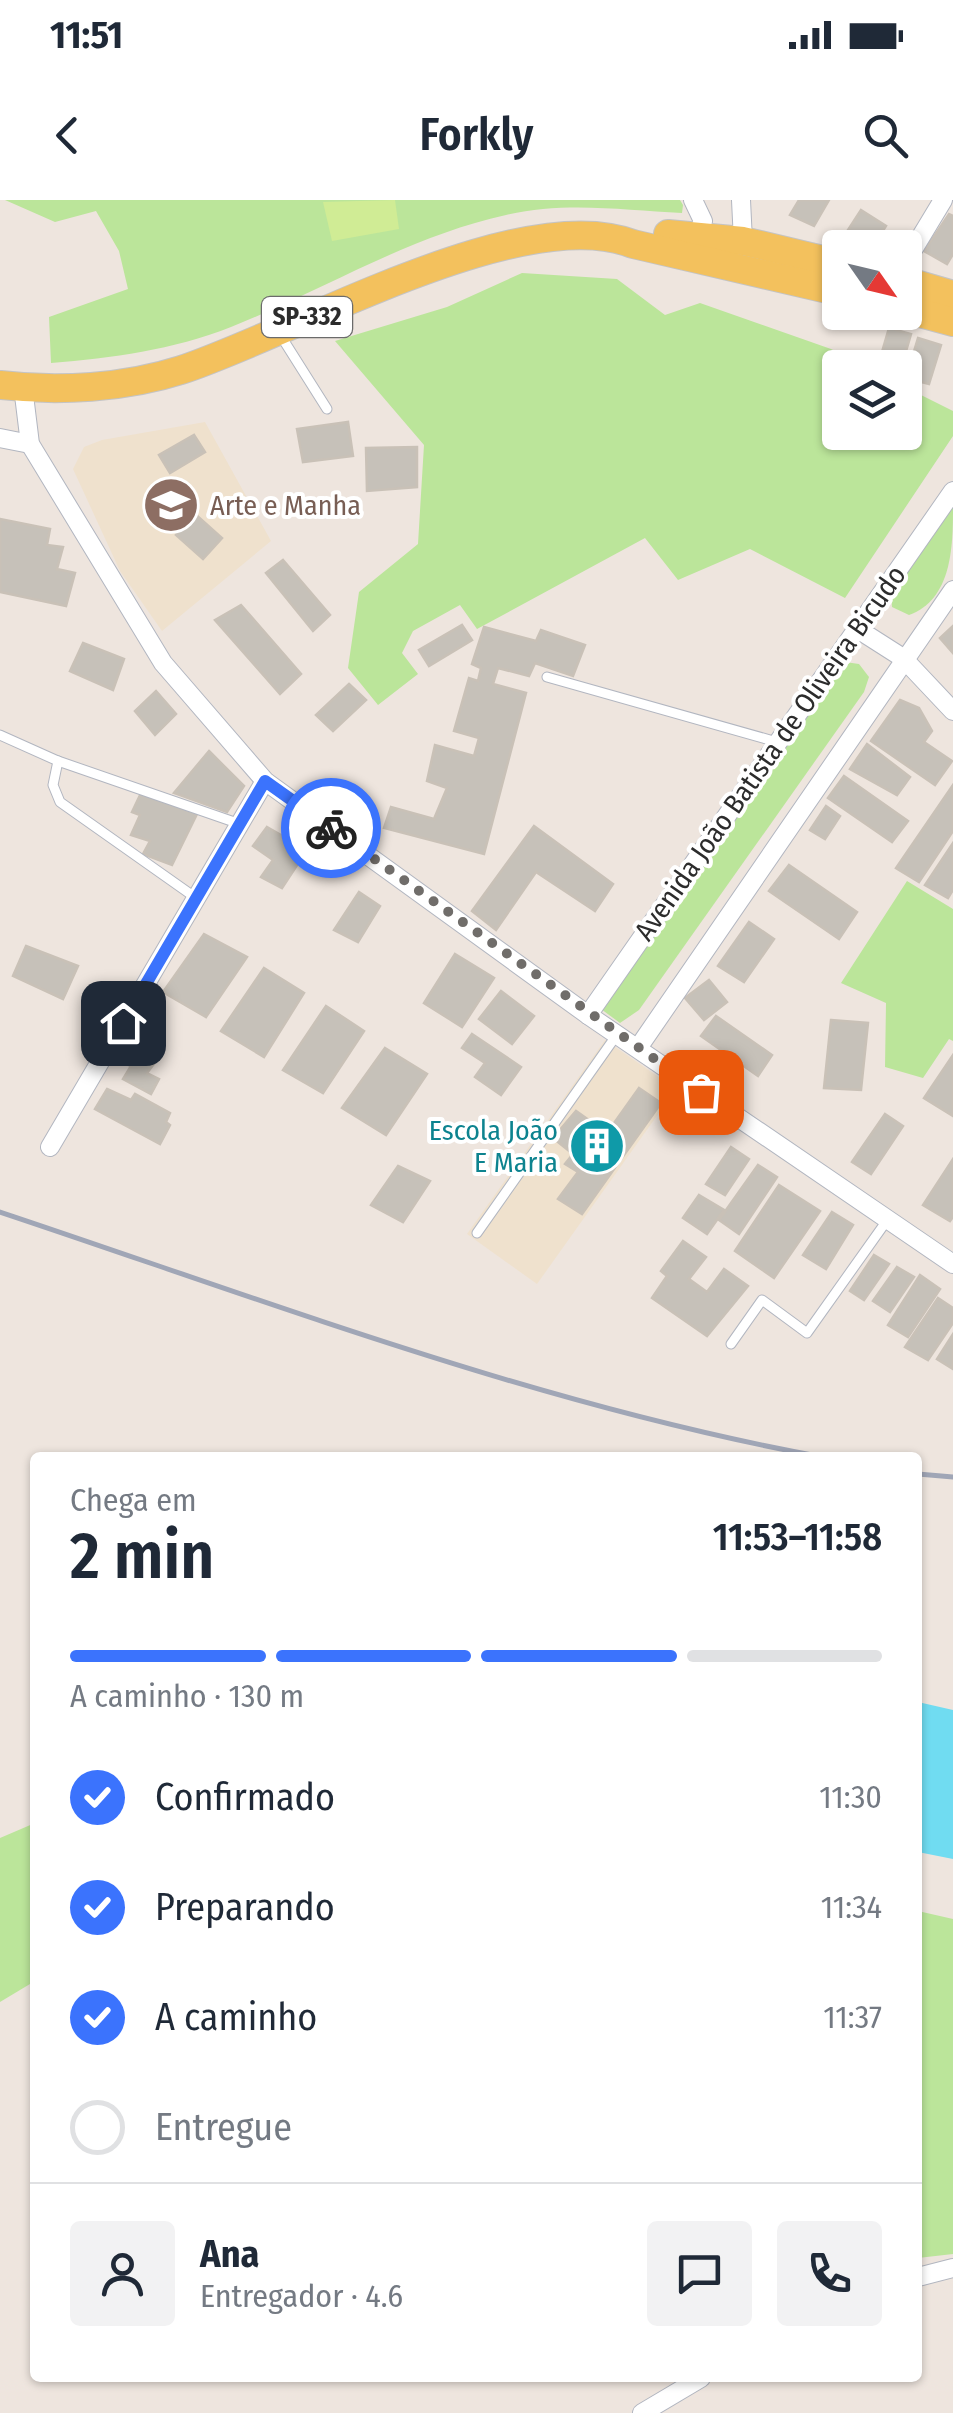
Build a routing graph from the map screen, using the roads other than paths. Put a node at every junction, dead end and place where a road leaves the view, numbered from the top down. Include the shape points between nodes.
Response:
1 (693, 200) edge
2 (741, 200) edge
3 (943, 200) edge
4 (612, 234) junction
5 (922, 235) edge
6 (696, 237) junction
7 (743, 242) junction
8 (822, 260) edge
9 (922, 286) edge
10 (822, 288) edge
11 (953, 296) edge
12 (922, 314) edge
13 (953, 322) edge
14 (278, 331) junction
15 (11, 386) edge
16 (327, 409) dead end
17 (0, 438) edge
18 (30, 444) junction
19 (953, 491) edge
20 (953, 590) edge
21 (856, 628) junction
22 (903, 658) junction
23 (547, 677) dead end
24 (953, 711) edge
25 (0, 735) edge
26 (777, 742) junction
27 (58, 761) junction
28 (265, 781) junction
29 (240, 824) junction
30 (196, 898) junction
31 (588, 1015) junction
32 (618, 1034) junction
33 (638, 1048) junction
34 (50, 1147) dead end
35 (888, 1219) junction
36 (478, 1234) dead end
37 (953, 1264) edge
38 (731, 1344) dead end
39 (953, 2268) edge
40 (922, 2276) edge
41 (694, 2382) edge
42 (642, 2413) edge

1 - 6 street via 703,221
2 - 7 street
3 - 5 street
4 - 6 main road, SP-332
4 - 10 main road, SP-332
4 - 14 main road, SP-332 via 528,239 456,255
6 - 7 main road, SP-332
7 - 8 main road, SP-332
9 - 11 main road
12 - 13 main road
14 - 15 main road, SP-332 via 177,371 105,385
14 - 16 lane
15 - 18 street
17 - 18 street
18 - 28 street via 163,664
19 - 21 street, Avenida João Batista de Oliveira Bicudo
20 - 22 street, Avenida João Batista de Oliveira Bicudo
21 - 22 street
21 - 26 street, Avenida João Batista de Oliveira Bicudo
22 - 24 street
22 - 33 street, Avenida João Batista de Oliveira Bicudo
23 - 26 lane
25 - 27 lane
26 - 31 street, Avenida João Batista de Oliveira Bicudo
27 - 29 lane
27 - 30 lane via 53,784 60,802
28 - 29 street
28 - 31 street
29 - 30 street
30 - 34 street
31 - 32 street
32 - 33 street
32 - 36 lane
33 - 35 street
35 - 37 street
35 - 38 lane via 807,1333 762,1300
39 - 40 street
41 - 42 street

